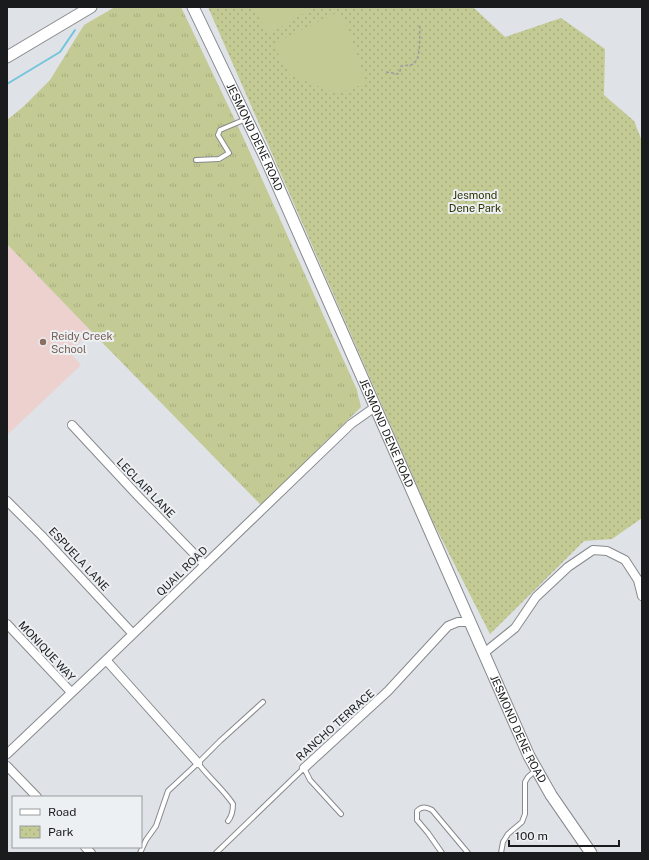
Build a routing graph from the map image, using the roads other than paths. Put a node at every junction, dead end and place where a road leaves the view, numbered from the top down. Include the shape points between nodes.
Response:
1 (91, 7) edge
2 (193, 7) edge
3 (7, 56) edge
4 (246, 118) junction
5 (196, 160) dead end
6 (375, 408) junction
7 (72, 425) dead end
8 (7, 501) edge
9 (205, 564) junction
10 (642, 596) edge
11 (470, 622) junction
12 (7, 624) edge
13 (133, 634) junction
14 (484, 653) junction
15 (106, 660) junction
16 (71, 692) junction
17 (263, 702) dead end
18 (7, 754) edge
19 (198, 763) junction
20 (7, 766) edge
21 (304, 768) junction
22 (537, 770) junction
23 (36, 796) edge
24 (341, 814) dead end
25 (228, 821) dead end
26 (140, 853) edge
27 (216, 853) edge
28 (442, 853) edge
29 (468, 853) edge
30 (501, 853) edge
31 (592, 853) edge

1 - 3 street
2 - 4 street, JESMOND DENE ROAD
4 - 5 lane via 220,130 218,135 229,153 219,159
4 - 6 street, JESMOND DENE ROAD
6 - 9 street, QUAIL ROAD via 351,424
6 - 11 street, JESMOND DENE ROAD
7 - 9 street, LECLAIR LANE
8 - 13 street, ESPUELA LANE
9 - 13 street, QUAIL ROAD
10 - 14 street via 638,580 625,560 607,551 593,550 568,567 536,597 515,628
11 - 14 street, JESMOND DENE ROAD
11 - 21 street, RANCHO TERRACE via 458,622 448,626 388,691
12 - 16 street, MONIQUE WAY
13 - 15 street, QUAIL ROAD
14 - 22 street, JESMOND DENE ROAD
15 - 16 street, QUAIL ROAD
15 - 19 street
16 - 18 street, QUAIL ROAD
17 - 19 lane
19 - 25 lane via 234,804
19 - 26 lane via 168,791 156,826
20 - 23 street
21 - 24 lane via 310,780
21 - 27 lane, RANCHO TERRACE
22 - 30 lane via 524,782 525,814 522,822 503,842
22 - 31 street, JESMOND DENE ROAD via 550,795
28 - 29 lane via 417,820 417,811 421,808 432,810

